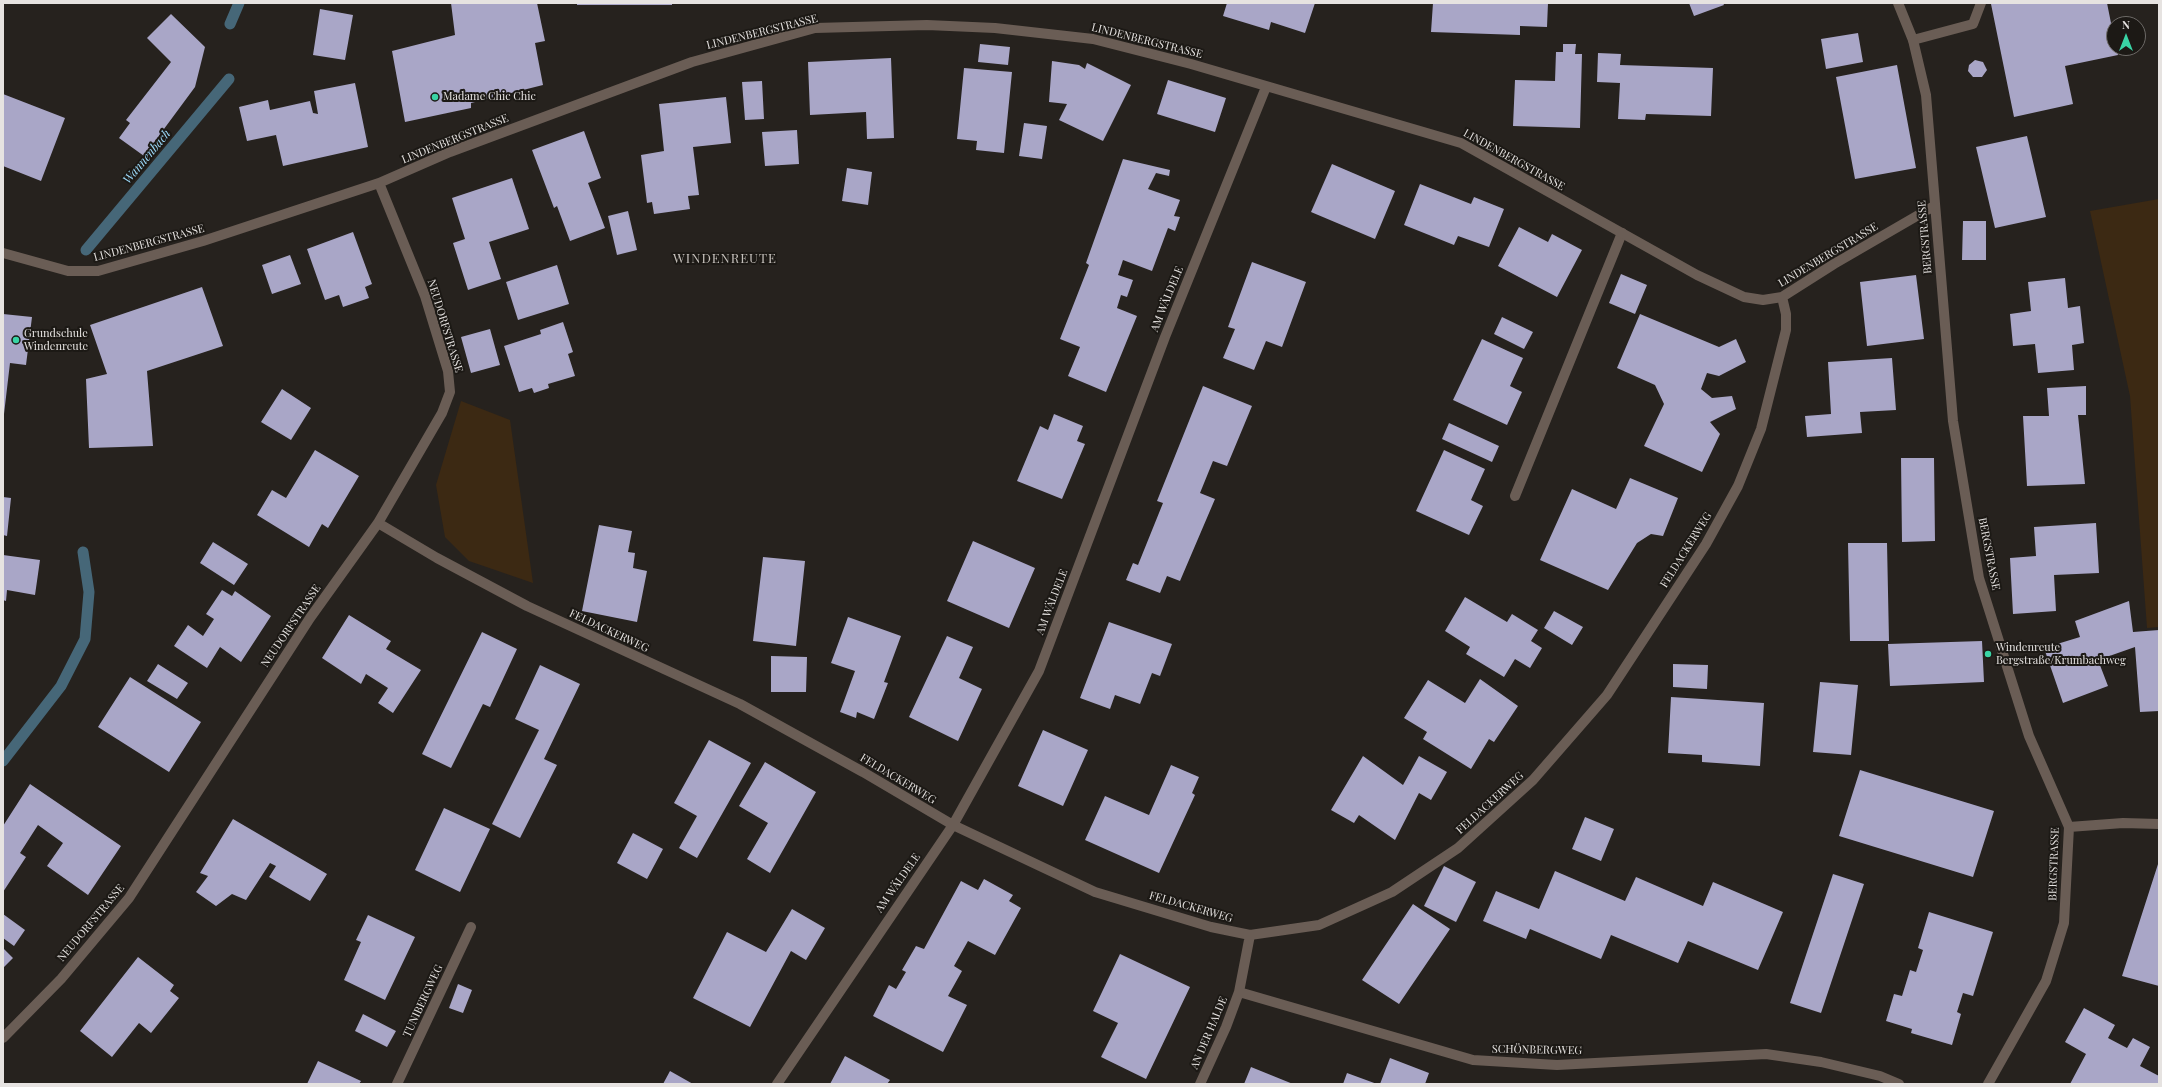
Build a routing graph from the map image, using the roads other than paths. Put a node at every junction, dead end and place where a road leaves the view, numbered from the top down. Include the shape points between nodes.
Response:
1 (1898, 3) edge
2 (1982, 3) edge
3 (1913, 40) junction
4 (1266, 87) junction
5 (379, 183) junction
6 (1934, 206) junction
7 (1622, 233) junction
8 (3, 253) edge
9 (1782, 297) junction
10 (1515, 496) dead end
11 (378, 523) junction
12 (2159, 824) edge
13 (952, 825) junction
14 (2069, 827) junction
15 (471, 927) dead end
16 (1250, 934) junction
17 (1239, 992) junction
18 (3, 1038) edge
19 (397, 1084) edge
20 (777, 1084) edge
21 (1200, 1084) edge
22 (1899, 1084) edge
23 (1988, 1084) edge

1 - 3 street, BERGSTRASSE
2 - 3 street via 1973,24
3 - 6 street, BERGSTRASSE via 1926,95
4 - 5 street, LINDENBERGSTRASSE via 1191,64 1093,39 988,28 928,25 815,28 692,62 450,152
4 - 7 street, LINDENBERGSTRASSE via 1461,143
4 - 13 street, AM WÄLDELE via 1165,337 1039,671
5 - 8 street, LINDENBERGSTRASSE via 203,241 98,271 68,271
5 - 11 street, NEUDORFSTRASSE via 425,296 448,371 450,392 442,413
6 - 9 street, LINDENBERGSTRASSE
6 - 14 street, BERGSTRASSE via 1953,421 1979,578 2029,736
7 - 9 street, LINDENBERGSTRASSE via 1697,275 1744,297 1763,300
7 - 10 street
9 - 16 street, FELDACKERWEG via 1786,330 1761,429 1738,486 1706,544 1607,695 1533,780 1458,848 1392,892 1319,925
11 - 13 street, FELDACKERWEG via 526,606 740,704
11 - 18 street, NEUDORFSTRASSE via 310,618 129,898 61,979
12 - 14 street
13 - 16 street, FELDACKERWEG via 1096,892 1211,927
13 - 20 street, AM WÄLDELE
14 - 23 street, BERGSTRASSE via 2064,924 2048,974
15 - 19 street, TUNIBERGWEG
16 - 17 street
17 - 21 street, AN DER HALDE
17 - 22 street, SCHÖNBERGWEG via 1473,1060 1557,1065 1766,1054 1821,1062 1880,1076

